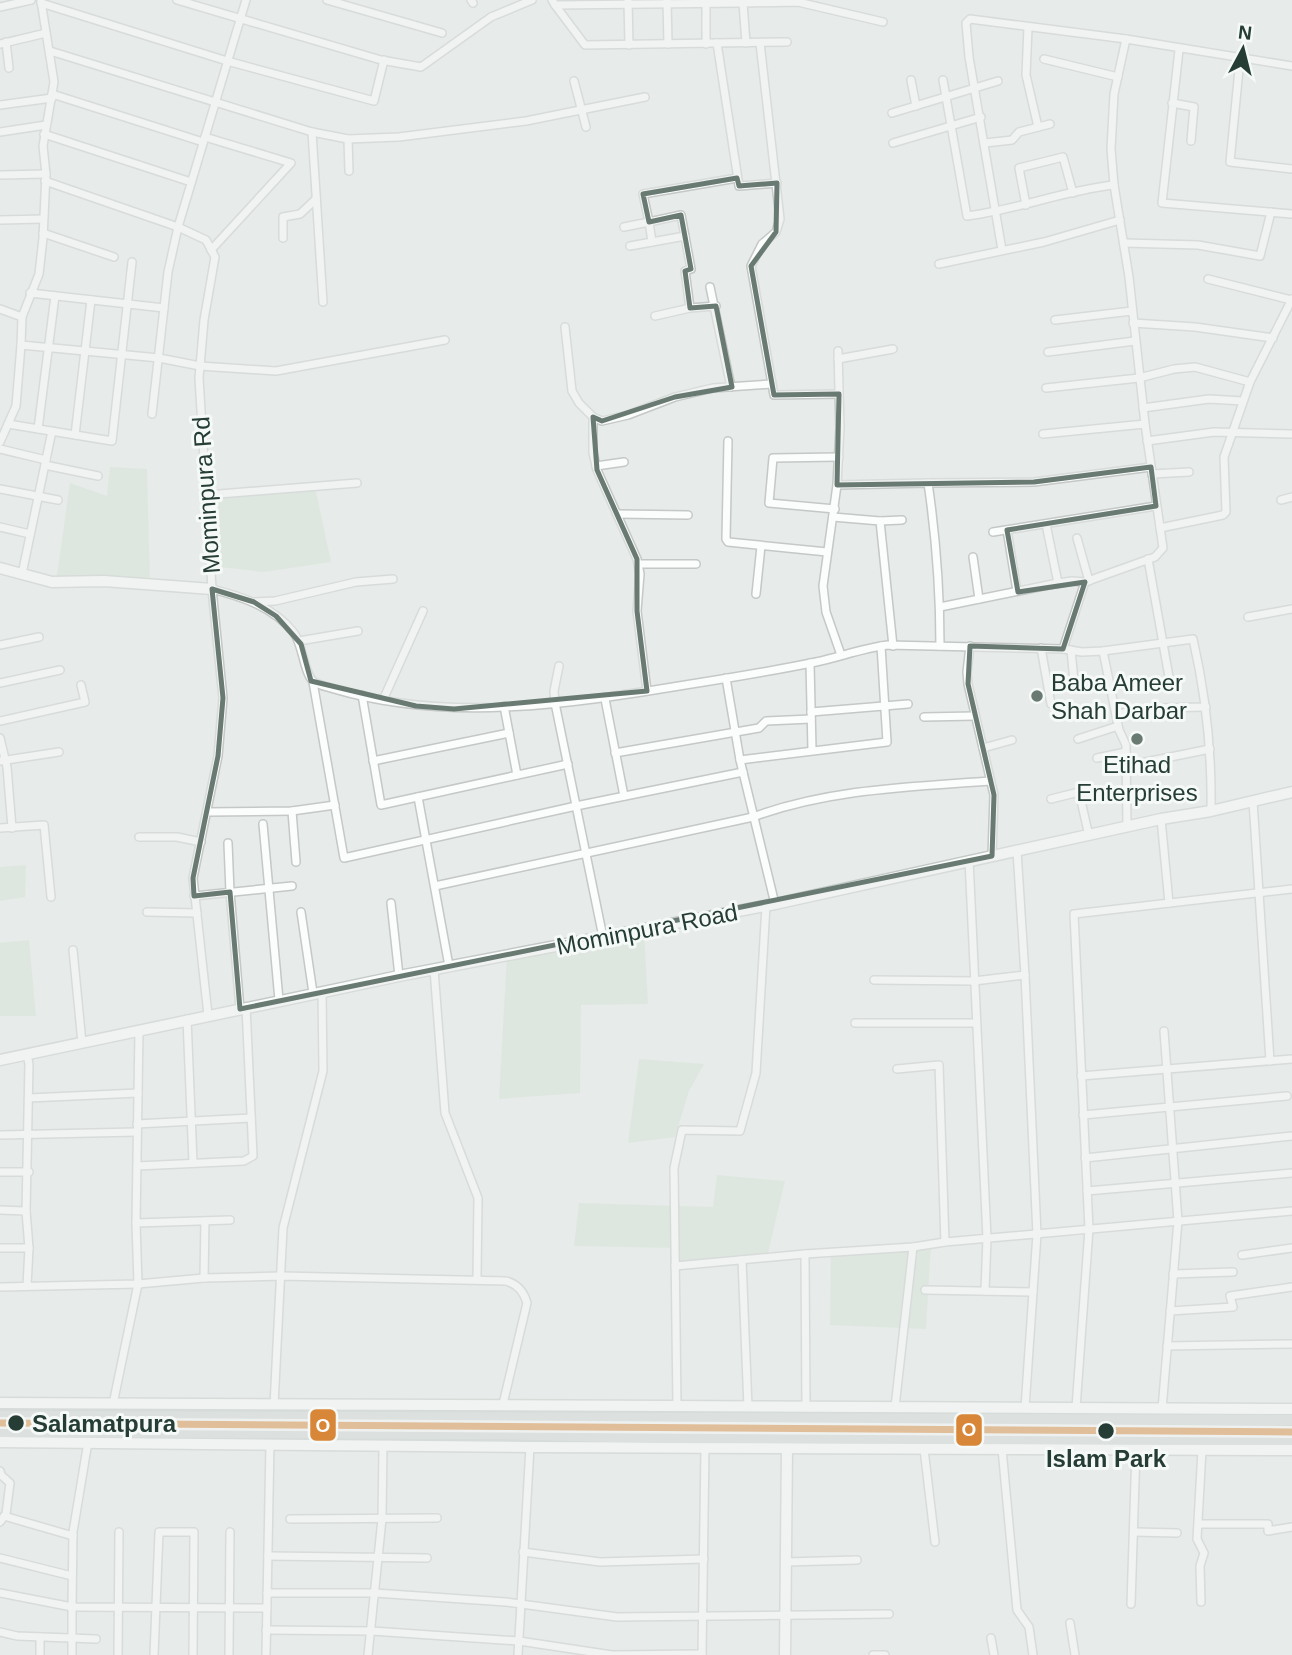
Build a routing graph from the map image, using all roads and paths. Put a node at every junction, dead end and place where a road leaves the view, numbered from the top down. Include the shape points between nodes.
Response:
1 (31, 0) edge
2 (177, 0) edge
3 (246, 0) edge
4 (327, 0) edge
5 (532, 0) edge
6 (789, 1) edge
7 (41, 2) edge
8 (628, 2) edge
9 (667, 2) edge
10 (706, 2) edge
11 (743, 2) edge
12 (553, 3) edge
13 (0, 7) edge
14 (240, 18) junction
15 (883, 22) dead end
16 (1028, 27) junction
17 (46, 33) junction
18 (442, 33) dead end
19 (1126, 39) junction
20 (787, 42) dead end
21 (3, 43) edge
22 (746, 43) junction
23 (760, 43) junction
24 (668, 44) junction
25 (706, 44) junction
26 (717, 44) junction
27 (629, 45) junction
28 (1179, 50) junction
29 (50, 51) junction
30 (1044, 59) dead end
31 (1240, 59) junction
32 (384, 60) junction
33 (228, 61) junction
34 (1292, 66) edge
35 (9, 68) dead end
36 (1118, 77) junction
37 (911, 79) dead end
38 (943, 80) dead end
39 (574, 81) dead end
40 (999, 81) dead end
41 (975, 89) junction
42 (52, 96) junction
43 (645, 97) dead end
44 (946, 97) junction
45 (215, 102) junction
46 (1172, 103) junction
47 (0, 105) edge
48 (916, 106) junction
49 (581, 109) junction
50 (892, 113) dead end
51 (981, 117) junction
52 (1050, 124) dead end
53 (46, 125) junction
54 (951, 126) junction
55 (586, 127) dead end
56 (1038, 127) junction
57 (0, 132) edge
58 (312, 132) junction
59 (44, 134) junction
60 (348, 139) junction
61 (204, 140) junction
62 (1191, 141) dead end
63 (985, 143) junction
64 (893, 144) dead end
65 (1292, 169) edge
66 (349, 171) dead end
67 (0, 175) edge
68 (46, 177) junction
69 (737, 178) junction
70 (191, 183) junction
71 (777, 183) junction
72 (1114, 186) junction
73 (1073, 193) junction
74 (316, 199) junction
75 (1026, 205) junction
76 (997, 212) junction
77 (1271, 212) junction
78 (1292, 214) edge
79 (44, 219) junction
80 (0, 220) edge
81 (1121, 220) junction
82 (649, 222) junction
83 (178, 227) junction
84 (624, 227) dead end
85 (43, 233) junction
86 (685, 236) junction
87 (283, 238) dead end
88 (652, 242) junction
89 (1124, 243) junction
90 (630, 246) dead end
91 (211, 250) junction
92 (1002, 250) junction
93 (114, 257) dead end
94 (132, 262) dead end
95 (939, 264) dead end
96 (1208, 279) dead end
97 (710, 287) dead end
98 (30, 293) junction
99 (55, 296) junction
100 (91, 300) junction
101 (1292, 300) edge
102 (323, 302) dead end
103 (127, 304) junction
104 (716, 306) junction
105 (164, 308) junction
106 (0, 309) edge
107 (690, 309) junction
108 (1132, 311) junction
109 (655, 316) dead end
110 (22, 317) junction
111 (1055, 320) dead end
112 (1133, 323) junction
113 (565, 327) dead end
114 (1273, 338) junction
115 (445, 340) dead end
116 (1135, 341) junction
117 (21, 345) junction
118 (48, 348) junction
119 (893, 349) dead end
120 (86, 351) junction
121 (1048, 352) dead end
122 (122, 355) junction
123 (159, 358) junction
124 (200, 366) junction
125 (1139, 378) junction
126 (1250, 382) junction
127 (771, 384) junction
128 (731, 387) junction
129 (1046, 388) dead end
130 (839, 394) junction
131 (1243, 401) junction
132 (1143, 408) junction
133 (152, 414) dead end
134 (593, 417) junction
135 (8, 424) junction
136 (1145, 424) junction
137 (38, 429) junction
138 (52, 431) junction
139 (1233, 433) junction
140 (1043, 434) dead end
141 (1292, 434) edge
142 (75, 435) junction
143 (1147, 441) junction
144 (0, 442) edge
145 (728, 442) dead end
146 (0, 449) edge
147 (839, 457) junction
148 (46, 462) junction
149 (624, 462) dead end
150 (596, 466) junction
151 (1151, 471) junction
152 (1189, 472) dead end
153 (98, 476) dead end
154 (357, 483) dead end
155 (928, 483) junction
156 (837, 485) junction
157 (0, 489) edge
158 (206, 495) junction
159 (38, 497) junction
160 (1292, 497) edge
161 (58, 500) dead end
162 (1281, 500) dead end
163 (1156, 506) junction
164 (834, 513) junction
165 (617, 514) junction
166 (688, 515) dead end
167 (902, 520) dead end
168 (880, 521) junction
169 (1046, 524) junction
170 (0, 527) edge
171 (1160, 528) junction
172 (1007, 530) junction
173 (993, 532) dead end
174 (30, 534) junction
175 (1077, 538) dead end
176 (761, 546) junction
177 (827, 552) junction
178 (973, 557) dead end
179 (1148, 559) junction
180 (638, 564) junction
181 (696, 564) dead end
182 (0, 568) edge
183 (22, 574) junction
184 (393, 579) dead end
185 (1087, 582) junction
186 (1058, 583) junction
187 (212, 589) junction
188 (1017, 591) junction
189 (757, 594) dead end
190 (979, 599) junction
191 (254, 602) junction
192 (940, 607) junction
193 (1292, 609) edge
194 (423, 611) dead end
195 (1248, 617) dead end
196 (358, 631) dead end
197 (39, 637) dead end
198 (299, 641) junction
199 (1164, 642) junction
200 (0, 645) edge
201 (881, 646) junction
202 (893, 646) junction
203 (940, 646) junction
204 (971, 646) junction
205 (1041, 648) junction
206 (1067, 649) junction
207 (1103, 651) junction
208 (841, 655) junction
209 (810, 663) junction
210 (559, 666) dead end
211 (60, 670) dead end
212 (1169, 677) dead end
213 (726, 678) junction
214 (313, 681) junction
215 (1074, 681) dead end
216 (0, 682) edge
217 (81, 684) dead end
218 (647, 691) junction
219 (362, 695) junction
220 (605, 699) junction
221 (383, 700) junction
222 (555, 703) junction
223 (908, 704) dead end
224 (1051, 704) dead end
225 (885, 705) junction
226 (504, 706) junction
227 (1206, 706) junction
228 (1116, 714) junction
229 (811, 715) junction
230 (975, 716) junction
231 (924, 717) dead end
232 (0, 721) edge
233 (1118, 726) junction
234 (735, 731) junction
235 (509, 733) junction
236 (0, 738) edge
237 (1078, 739) dead end
238 (1012, 740) dead end
239 (983, 748) junction
240 (1210, 749) junction
241 (813, 750) junction
242 (1126, 751) junction
243 (59, 752) dead end
244 (615, 753) junction
245 (1097, 758) dead end
246 (740, 760) junction
247 (3, 761) edge
248 (373, 761) junction
249 (568, 764) junction
250 (1126, 766) junction
251 (743, 772) junction
252 (517, 775) junction
253 (990, 781) junction
254 (1292, 793) edge
255 (624, 796) junction
256 (418, 797) junction
257 (1051, 799) dead end
258 (1253, 801) junction
259 (335, 805) junction
260 (576, 806) junction
261 (292, 811) junction
262 (1211, 811) junction
263 (207, 812) junction
264 (753, 817) junction
265 (1161, 819) junction
266 (263, 824) dead end
267 (1127, 827) junction
268 (0, 828) edge
269 (12, 828) junction
270 (1089, 836) junction
271 (139, 837) dead end
272 (428, 839) junction
273 (201, 842) junction
274 (228, 843) dead end
275 (1017, 851) junction
276 (586, 853) junction
277 (992, 856) junction
278 (969, 860) junction
279 (296, 862) dead end
280 (292, 886) dead end
281 (435, 886) junction
282 (269, 888) junction
283 (1292, 889) edge
284 (230, 892) junction
285 (1261, 892) junction
286 (194, 896) junction
287 (51, 897) dead end
288 (391, 903) dead end
289 (1169, 903) junction
290 (771, 905) junction
291 (147, 912) dead end
292 (301, 912) dead end
293 (197, 913) junction
294 (603, 937) junction
295 (73, 950) dead end
296 (449, 966) junction
297 (434, 969) junction
298 (399, 975) junction
299 (1025, 975) junction
300 (874, 980) dead end
301 (974, 981) junction
302 (318, 993) junction
303 (279, 1000) junction
304 (243, 1008) junction
305 (208, 1015) junction
306 (187, 1019) junction
307 (855, 1023) dead end
308 (976, 1023) junction
309 (139, 1030) junction
310 (1164, 1031) dead end
311 (82, 1043) junction
312 (27, 1055) junction
313 (1292, 1059) edge
314 (0, 1060) edge
315 (1270, 1061) junction
316 (897, 1069) dead end
317 (1167, 1069) junction
318 (1081, 1076) junction
319 (138, 1093) junction
320 (1287, 1096) dead end
321 (29, 1098) junction
322 (1170, 1107) junction
323 (1083, 1115) junction
324 (251, 1118) junction
325 (191, 1121) junction
326 (137, 1128) junction
327 (0, 1135) edge
328 (29, 1136) junction
329 (1292, 1136) edge
330 (1173, 1149) junction
331 (1085, 1158) junction
332 (193, 1162) junction
333 (137, 1166) junction
334 (0, 1172) edge
335 (29, 1172) junction
336 (1292, 1173) edge
337 (1175, 1183) junction
338 (1087, 1191) junction
339 (0, 1210) edge
340 (26, 1211) junction
341 (1292, 1211) edge
342 (230, 1220) dead end
343 (205, 1221) junction
344 (1178, 1221) junction
345 (136, 1223) junction
346 (1088, 1229) junction
347 (1037, 1234) junction
348 (987, 1238) junction
349 (945, 1242) junction
350 (913, 1247) junction
351 (0, 1248) edge
352 (29, 1248) junction
353 (1292, 1248) edge
354 (805, 1254) junction
355 (1242, 1255) dead end
356 (742, 1260) junction
357 (676, 1266) junction
358 (1233, 1272) dead end
359 (1173, 1274) junction
360 (281, 1276) junction
361 (204, 1278) junction
362 (477, 1280) junction
363 (138, 1284) junction
364 (27, 1286) junction
365 (0, 1287) edge
366 (1292, 1287) edge
367 (925, 1290) dead end
368 (985, 1291) junction
369 (1033, 1292) junction
370 (1170, 1311) junction
371 (1292, 1344) edge
372 (1167, 1346) junction
373 (0, 1403) edge
374 (113, 1404) junction
375 (503, 1404) junction
376 (274, 1405) junction
377 (677, 1406) junction
378 (748, 1407) junction
379 (806, 1407) junction
380 (895, 1407) junction
381 (1025, 1408) junction
382 (1076, 1408) junction
383 (1162, 1409) junction
384 (1292, 1409) edge
385 (0, 1416) edge
386 (657, 1419) junction
387 (1292, 1420) edge
388 (0, 1432) edge
389 (165, 1437) junction
390 (1292, 1440) edge
391 (0, 1442) edge
392 (88, 1442) junction
393 (657, 1443) junction
394 (787, 1443) junction
395 (270, 1444) junction
396 (383, 1445) junction
397 (530, 1447) junction
398 (705, 1448) junction
399 (924, 1449) junction
400 (1002, 1449) junction
401 (1136, 1450) junction
402 (1202, 1450) junction
403 (1292, 1450) edge
404 (0, 1471) edge
405 (437, 1518) dead end
406 (2, 1519) edge
407 (290, 1519) dead end
408 (382, 1519) junction
409 (1199, 1524) junction
410 (1292, 1527) edge
411 (119, 1532) dead end
412 (230, 1532) dead end
413 (1134, 1532) junction
414 (1177, 1533) dead end
415 (73, 1535) junction
416 (935, 1542) dead end
417 (523, 1552) junction
418 (268, 1556) junction
419 (0, 1558) edge
420 (378, 1558) junction
421 (427, 1558) dead end
422 (704, 1559) junction
423 (858, 1560) dead end
424 (786, 1562) junction
425 (72, 1576) junction
426 (267, 1593) junction
427 (375, 1593) junction
428 (0, 1594) edge
429 (1201, 1602) dead end
430 (520, 1604) junction
431 (1131, 1604) dead end
432 (72, 1606) junction
433 (118, 1607) junction
434 (156, 1607) junction
435 (193, 1608) junction
436 (228, 1608) junction
437 (267, 1608) junction
438 (889, 1614) dead end
439 (703, 1615) junction
440 (785, 1615) junction
441 (1070, 1623) dead end
442 (266, 1630) junction
443 (372, 1631) junction
444 (0, 1632) edge
445 (40, 1637) junction
446 (72, 1638) junction
447 (991, 1638) dead end
448 (96, 1639) dead end
449 (519, 1641) junction
450 (702, 1654) edge
451 (40, 1655) edge
452 (72, 1655) edge
453 (118, 1655) edge
454 (154, 1655) edge
455 (193, 1655) edge
456 (229, 1655) edge
457 (265, 1655) edge
458 (368, 1655) edge
459 (518, 1655) edge
460 (785, 1655) edge
461 (873, 1655) edge
462 (886, 1655) edge
463 (994, 1655) edge
464 (1033, 1655) edge
465 (1075, 1655) edge

1 - 13 street
2 - 14 street
3 - 14 street
4 - 18 street
5 - 32 street via 491,17 421,67
6 - 11 street
6 - 15 street
7 - 17 street
7 - 33 street
8 - 9 street
8 - 12 street
8 - 27 street
9 - 10 street
9 - 24 street
10 - 11 street
10 - 25 street
11 - 22 street
12 - 27 street via 585,46
14 - 32 street
14 - 33 street
16 - 19 street
16 - 41 street via 970,19 966,23
16 - 56 street via 1026,75
17 - 21 street
17 - 29 street
19 - 28 street
19 - 36 street
20 - 23 street
21 - 35 street
22 - 23 street
22 - 26 street
23 - 71 street
24 - 25 street
24 - 27 street
25 - 26 street
26 - 69 street
28 - 31 street
28 - 46 street
29 - 42 street
29 - 45 street
30 - 36 street
31 - 34 street
31 - 65 street via 1230,162
32 - 33 street via 374,101
33 - 45 street
36 - 72 street via 1111,149
37 - 48 street
38 - 44 street
39 - 49 street
40 - 41 street
41 - 44 street
41 - 51 street
42 - 47 street
42 - 53 street
42 - 61 street
43 - 49 street
44 - 48 street
44 - 54 street
45 - 58 street
45 - 61 street
46 - 62 street via 1194,107
46 - 77 street via 1162,204
48 - 50 street
49 - 55 street
49 - 60 street via 472,129
51 - 54 street
51 - 63 street
52 - 56 street
53 - 57 street
53 - 59 street
54 - 64 street
54 - 76 street via 967,216
56 - 63 street via 1019,132 1012,140
58 - 60 street
58 - 74 street
59 - 68 street
59 - 70 street
60 - 66 street
61 - 70 street
61 - 91 street via 291,163
63 - 76 street
67 - 68 street
68 - 79 street
68 - 83 street
69 - 71 street via 739,186
69 - 82 street via 643,194
70 - 83 street
71 - 127 street via 780,219 776,232 762,244 751,266
72 - 73 street
72 - 81 street
73 - 75 street
73 - 75 street via 1063,157 1019,168
74 - 87 street via 300,214 282,217
74 - 102 street
75 - 76 street
76 - 92 street
77 - 78 street
77 - 89 street via 1260,256 1198,245
79 - 80 street
79 - 85 street
81 - 89 street
81 - 92 street
82 - 84 street
82 - 86 street via 681,215
82 - 88 street
83 - 91 street via 206,240
83 - 105 street
85 - 93 street
85 - 98 street via 39,274
86 - 88 street
86 - 107 street via 691,269 685,271
88 - 90 street
89 - 108 street
91 - 124 street, Mominpura Rd via 215,257
92 - 95 street
94 - 103 street
96 - 101 street
97 - 104 street
98 - 99 street
98 - 110 street
99 - 100 street
99 - 118 street
100 - 103 street
100 - 120 street
101 - 114 street
103 - 105 street
103 - 122 street
104 - 107 street
104 - 128 street
105 - 123 street
106 - 110 street
107 - 109 street
108 - 111 street
108 - 112 street
110 - 117 street
112 - 114 street
112 - 116 street
113 - 134 street via 572,391
114 - 126 street
115 - 124 street via 276,371
116 - 121 street
116 - 125 street
117 - 118 street
117 - 135 street via 16,406
118 - 120 street
118 - 137 street
119 - 130 street via 838,355
120 - 122 street
120 - 142 street
122 - 123 street
122 - 142 street via 112,441
123 - 124 street
123 - 133 street
124 - 158 street, Mominpura Rd
125 - 126 street via 1195,367
125 - 129 street
125 - 132 street
126 - 131 street
127 - 128 street
127 - 130 street via 774,395
128 - 134 street via 675,397 602,421
130 - 147 street
131 - 132 street via 1209,399
131 - 139 street
132 - 136 street
134 - 150 street
135 - 137 street
135 - 144 street
136 - 140 street
136 - 143 street
137 - 138 street
138 - 142 street
138 - 148 street
139 - 141 street
139 - 143 street
139 - 171 street via 1224,457 1226,512
143 - 151 street
145 - 176 street via 726,539 733,544
146 - 148 street
147 - 156 street
147 - 164 street via 773,458 769,503
148 - 153 street
148 - 159 street
149 - 150 street
150 - 165 street
151 - 152 street
151 - 155 street via 1034,482
151 - 163 street
154 - 158 street
155 - 156 street
155 - 192 street
156 - 164 street
157 - 159 street
158 - 187 street, Mominpura Rd
159 - 161 street
159 - 174 street
160 - 162 street
163 - 169 street
163 - 171 street
164 - 168 street
164 - 177 street
165 - 166 street
165 - 180 street
167 - 168 street
168 - 202 street
169 - 172 street
169 - 186 street
170 - 174 street
171 - 179 street via 1163,548
172 - 173 street
172 - 188 street
174 - 183 street
175 - 185 street
176 - 177 street
176 - 189 street
177 - 208 street via 823,598
178 - 190 street
179 - 185 street
179 - 199 street
180 - 181 street
180 - 218 street via 636,611
182 - 183 street
183 - 187 street via 52,582
184 - 191 street
185 - 186 street
185 - 206 street
186 - 188 street
187 - 191 street
187 - 263 street, Mominpura Rd via 223,698
188 - 190 street
190 - 192 street
191 - 198 street via 276,616
192 - 203 street
193 - 195 street
194 - 221 street
196 - 198 street
197 - 200 street
198 - 214 street
199 - 207 street
199 - 212 street
199 - 227 street via 1193,639
201 - 202 street
201 - 208 street
201 - 225 street
202 - 203 street
203 - 204 street
204 - 205 street
204 - 230 street via 967,672
205 - 206 street
205 - 224 street
206 - 207 street
206 - 215 street
207 - 228 street
208 - 209 street
209 - 213 street
209 - 229 street
210 - 222 street
211 - 216 street
213 - 218 street
213 - 234 street
214 - 219 street
214 - 259 street
217 - 232 street via 85,702
218 - 220 street
219 - 221 street
219 - 248 street
220 - 222 street
220 - 244 street
221 - 226 street via 454,709
222 - 226 street
222 - 249 street
223 - 225 street
225 - 229 street
225 - 241 street via 887,743
226 - 235 street
227 - 228 street
227 - 240 street
228 - 233 street
229 - 234 street
229 - 241 street
230 - 231 street
230 - 239 street
233 - 237 street
233 - 242 street
234 - 244 street
234 - 246 street
235 - 248 street
235 - 252 street
236 - 247 street
238 - 239 street
239 - 253 street
240 - 250 street
240 - 262 street
241 - 246 street
242 - 245 street
242 - 250 street
243 - 247 street
244 - 255 street
246 - 251 street
247 - 269 street
248 - 256 street via 381,805
249 - 252 street
249 - 260 street
250 - 267 street
251 - 255 street
251 - 264 street
252 - 256 street
253 - 264 street via 868,790 787,805
253 - 277 street via 995,817
254 - 258 street, Mominpura Road
255 - 260 street
256 - 272 street
257 - 270 street via 1079,792
258 - 262 street, Mominpura Road
258 - 285 street
259 - 261 street
259 - 272 street via 344,858
260 - 272 street
260 - 276 street
261 - 263 street
261 - 279 street
262 - 265 street, Mominpura Road
263 - 273 street, Mominpura Rd
264 - 276 street
264 - 290 street
265 - 267 street, Mominpura Road
265 - 289 street
266 - 282 street
267 - 270 street, Mominpura Road
268 - 269 street
269 - 287 street via 44,825
270 - 275 street, Mominpura Road
271 - 273 street
272 - 281 street
273 - 286 street, Mominpura Rd
274 - 284 street
275 - 277 street, Mominpura Road
275 - 299 street
276 - 281 street
276 - 294 street
277 - 278 street, Mominpura Road
278 - 290 street, Mominpura Road
278 - 301 street
280 - 282 street
281 - 296 street
282 - 284 street
282 - 303 street
283 - 285 street
284 - 286 street
284 - 304 street
285 - 289 street
285 - 315 street
286 - 293 street, Mominpura Rd
288 - 298 street
289 - 318 street via 1074,914
290 - 294 street, Mominpura Road
290 - 357 street via 756,1073 740,1131 682,1130 674,1168
291 - 293 street
292 - 302 street
293 - 305 street, Mominpura Rd
294 - 296 street, Mominpura Road
295 - 311 street
296 - 297 street, Mominpura Road
297 - 298 street, Mominpura Road
297 - 362 street via 445,1113 478,1198
298 - 302 street, Mominpura Road
299 - 301 street
299 - 347 street
300 - 301 street
301 - 308 street
302 - 303 street, Mominpura Road
302 - 360 street via 323,1071 283,1228
303 - 304 street, Mominpura Road
304 - 305 street, Mominpura Road
304 - 324 street
305 - 306 street, Mominpura Road
306 - 309 street, Mominpura Road
306 - 325 street
307 - 308 street
308 - 348 street
309 - 311 street, Mominpura Road
309 - 319 street
310 - 317 street
311 - 312 street, Mominpura Road
312 - 314 street, Mominpura Road
312 - 321 street
313 - 315 street
315 - 317 street
316 - 349 street via 939,1065
317 - 318 street
317 - 322 street
318 - 323 street
319 - 321 street
319 - 326 street
320 - 322 street
321 - 328 street
322 - 323 street
322 - 330 street
323 - 331 street
324 - 325 street
324 - 332 street via 254,1152 249,1159
325 - 326 street
325 - 332 street
326 - 328 street
326 - 333 street
327 - 328 street
328 - 335 street
329 - 330 street
330 - 331 street
330 - 337 street
331 - 338 street
332 - 333 street
333 - 345 street
334 - 335 street
335 - 340 street
336 - 337 street
337 - 338 street
337 - 344 street
338 - 346 street
339 - 340 street
340 - 352 street
341 - 344 street
342 - 343 street
343 - 345 street
343 - 361 street
344 - 346 street
344 - 359 street
345 - 363 street
346 - 347 street
346 - 382 street
347 - 348 street
347 - 369 street
348 - 349 street
348 - 368 street
349 - 350 street
350 - 354 street
350 - 380 street
351 - 352 street
352 - 364 street
353 - 355 street
354 - 356 street
354 - 379 street
356 - 357 street
356 - 378 street
357 - 377 street
358 - 359 street
359 - 370 street
360 - 361 street
360 - 362 street
360 - 376 street
361 - 363 street
362 - 375 street via 513,1283 527,1303
363 - 364 street
363 - 374 street
364 - 365 street
366 - 370 street via 1230,1296 1233,1307
367 - 368 street
368 - 369 street
369 - 381 street
370 - 372 street
371 - 372 street
372 - 383 street
373 - 374 street
374 - 376 street
375 - 376 street
375 - 377 street
377 - 378 street
378 - 379 street
379 - 380 street
380 - 381 street
381 - 382 street
382 - 383 street
383 - 384 street
385 - 386 main road
386 - 387 main road
386 - 393 main road
388 - 389 main road
389 - 392 street
389 - 393 main road
389 - 395 street
390 - 394 main road
391 - 392 street
392 - 415 street
393 - 394 main road
393 - 397 street
393 - 398 street
394 - 398 street
394 - 399 street
394 - 424 street
395 - 396 street
395 - 418 street
396 - 397 street
396 - 408 street
397 - 417 street
398 - 422 street
399 - 400 street
399 - 416 street
400 - 401 street
400 - 464 street via 1017,1610 1029,1628
401 - 402 street
401 - 413 street
402 - 403 street
402 - 409 street
404 - 406 street via 10,1483
405 - 408 street
406 - 415 street
407 - 408 street
408 - 420 street
409 - 410 street via 1268,1524 1268,1531
409 - 429 street via 1197,1539 1204,1553
411 - 433 street
412 - 436 street
413 - 414 street
413 - 431 street
415 - 425 street
417 - 422 street via 600,1562
417 - 430 street
418 - 420 street
418 - 426 street
419 - 425 street
420 - 421 street
420 - 427 street
422 - 439 street
423 - 424 street
424 - 440 street
425 - 432 street
426 - 427 street
426 - 437 street
427 - 430 street
427 - 443 street
428 - 432 street
430 - 439 street via 617,1617
430 - 449 street
432 - 433 street
432 - 446 street
433 - 434 street
433 - 453 street
434 - 435 street
434 - 435 street via 159,1532 194,1532
434 - 454 street
435 - 436 street
435 - 455 street
436 - 437 street
436 - 456 street
437 - 442 street
438 - 440 street
439 - 440 street
439 - 450 street
440 - 460 street
441 - 465 street
442 - 443 street
442 - 457 street
443 - 449 street
443 - 458 street
444 - 445 street
445 - 446 street
445 - 451 street
446 - 448 street
446 - 452 street
447 - 463 street
449 - 450 street via 612,1655
449 - 459 street
461 - 462 street

